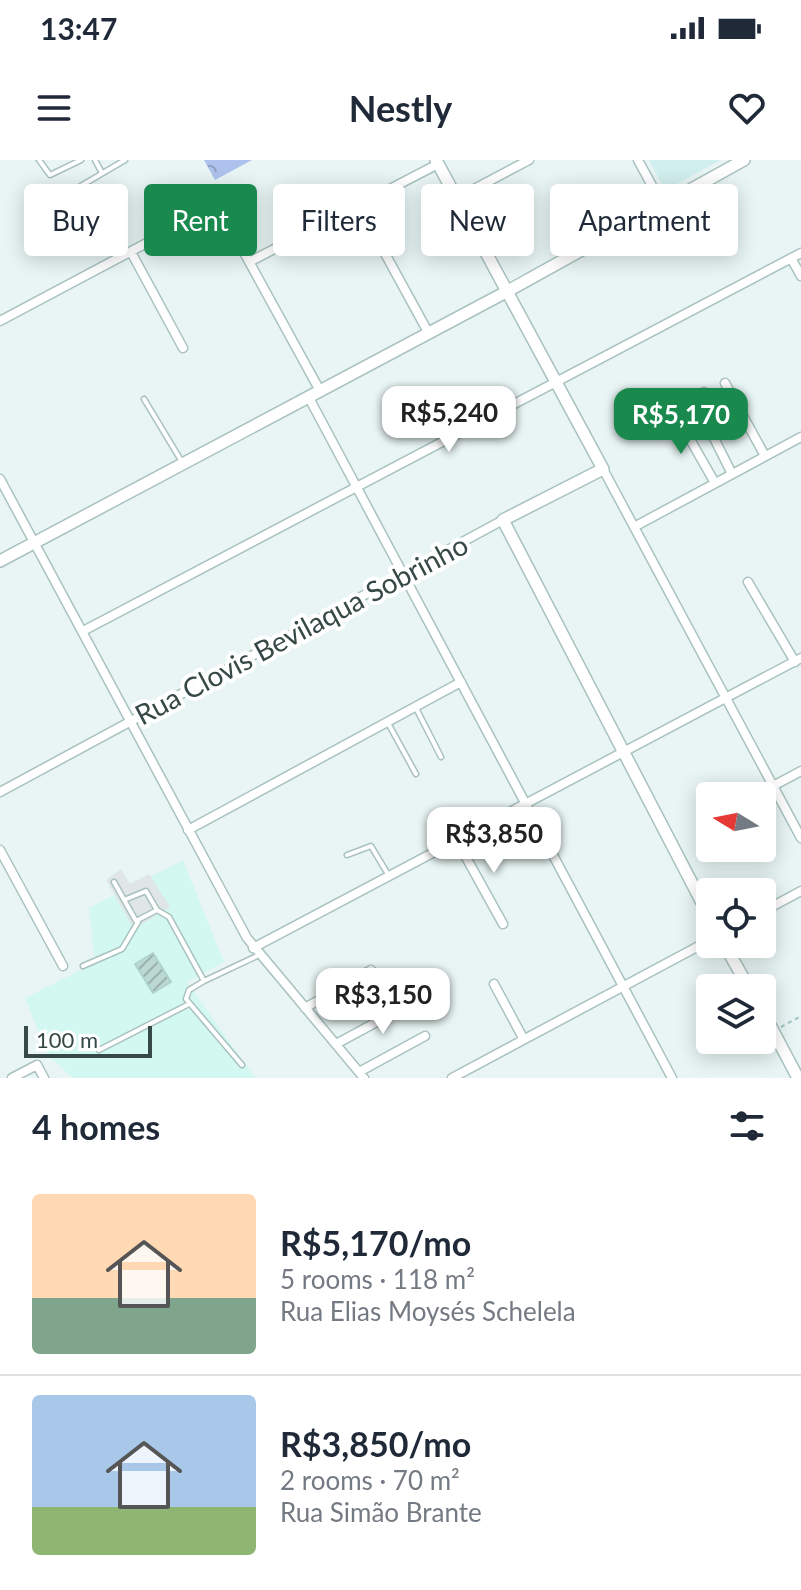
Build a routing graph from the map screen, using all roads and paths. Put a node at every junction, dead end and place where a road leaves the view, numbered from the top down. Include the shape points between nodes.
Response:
1 (39, 160) edge
2 (81, 160) edge
3 (95, 160) edge
4 (125, 160) edge
5 (529, 160) edge
6 (638, 160) edge
7 (744, 160) edge
8 (437, 162) edge
9 (102, 173) junction
10 (84, 184) edge
11 (398, 184) edge
12 (449, 184) edge
13 (484, 184) edge
14 (651, 184) edge
15 (699, 184) edge
16 (273, 250) edge
17 (131, 252) junction
18 (801, 253) edge
19 (386, 256) edge
20 (487, 256) edge
21 (570, 256) edge
22 (791, 258) junction
23 (251, 261) junction
24 (801, 276) edge
25 (506, 292) junction
26 (0, 321) edge
27 (428, 332) junction
28 (183, 348) dead end
29 (554, 380) junction
30 (725, 383) dead end
31 (314, 392) junction
32 (704, 392) dead end
33 (144, 399) dead end
34 (685, 409) dead end
35 (675, 413) junction
36 (641, 432) dead end
37 (801, 437) edge
38 (765, 456) junction
39 (183, 464) junction
40 (603, 469) junction
41 (732, 474) junction
42 (0, 479) edge
43 (715, 483) junction
44 (355, 485) junction
45 (503, 520) junction
46 (634, 527) junction
47 (33, 543) junction
48 (0, 561) edge
49 (404, 575) junction
50 (748, 582) dead end
51 (83, 631) junction
52 (798, 660) edge
53 (461, 682) junction
54 (724, 699) junction
55 (416, 708) junction
56 (130, 722) junction
57 (388, 723) junction
58 (622, 751) junction
59 (441, 757) dead end
60 (801, 771) edge
61 (416, 774) dead end
62 (771, 782) edge
63 (776, 784) edge
64 (776, 791) edge
65 (0, 792) edge
66 (526, 806) junction
67 (798, 827) edge
68 (188, 830) junction
69 (801, 838) edge
70 (457, 841) junction
71 (0, 850) edge
72 (347, 855) dead end
73 (389, 877) junction
74 (114, 882) dead end
75 (696, 891) edge
76 (801, 891) edge
77 (124, 900) junction
78 (776, 904) edge
79 (157, 910) junction
80 (138, 922) junction
81 (503, 924) dead end
82 (696, 947) edge
83 (256, 951) junction
84 (63, 966) dead end
85 (83, 966) dead end
86 (371, 970) dead end
87 (204, 981) junction
88 (494, 984) dead end
89 (622, 986) junction
90 (189, 1004) junction
91 (408, 1005) dead end
92 (305, 1008) junction
93 (801, 1016) edge
94 (776, 1030) edge
95 (776, 1035) edge
96 (425, 1036) dead end
97 (523, 1038) junction
98 (336, 1044) junction
99 (99, 1050) dead end
100 (242, 1065) dead end
101 (361, 1075) edge
102 (12, 1078) edge
103 (44, 1078) edge
104 (452, 1078) edge
105 (672, 1078) edge
106 (798, 1078) edge

1 - 2 lane via 50,175
3 - 9 lane
4 - 9 lane
5 - 13 street
6 - 14 street
7 - 15 street
8 - 11 street
8 - 12 street
9 - 10 lane
16 - 23 street
17 - 23 street via 218,205
17 - 26 street
17 - 28 street
18 - 22 street
19 - 27 street
20 - 25 street
21 - 25 street
22 - 24 street
22 - 29 street
23 - 31 street
25 - 27 street
25 - 29 street
27 - 31 street
29 - 40 street
29 - 44 street
30 - 38 street
31 - 39 street
31 - 44 street
32 - 41 street via 695,400
33 - 39 lane
34 - 35 street
35 - 36 street
35 - 43 street
37 - 38 street
38 - 41 street
39 - 47 street
40 - 45 street, Rua Clovis Bevilaqua Sobrinho
40 - 46 street
41 - 43 street
42 - 47 street
43 - 46 street
44 - 49 street
44 - 51 street
45 - 49 street, Rua Clovis Bevilaqua Sobrinho
45 - 58 street
46 - 54 street
47 - 48 street
47 - 51 street
49 - 53 street
49 - 56 street, Rua Clovis Bevilaqua Sobrinho
50 - 52 street
51 - 56 street
52 - 54 street
53 - 55 street
53 - 66 street
54 - 58 street
54 - 62 street
55 - 57 street
55 - 59 lane
56 - 65 street, Rua Clovis Bevilaqua Sobrinho
56 - 68 street
57 - 61 lane
57 - 68 street
58 - 66 street
58 - 75 street
60 - 63 street
64 - 67 street
66 - 70 street
66 - 89 street
67 - 69 street
68 - 83 street
70 - 73 street
70 - 81 street
71 - 84 street
72 - 73 lane via 371,846
73 - 83 street
74 - 77 lane
76 - 78 street
77 - 79 lane via 145,890
77 - 80 lane
79 - 80 lane
79 - 87 lane via 169,917
80 - 85 lane via 122,949
82 - 89 street
83 - 87 lane
83 - 92 street
86 - 92 street
87 - 90 lane via 187,994
88 - 97 street
89 - 97 street
89 - 105 street
90 - 99 lane
90 - 100 lane
91 - 98 street
92 - 98 street
93 - 94 path
95 - 106 street
96 - 101 street
97 - 104 street
98 - 101 street
102 - 103 street via 37,1065

